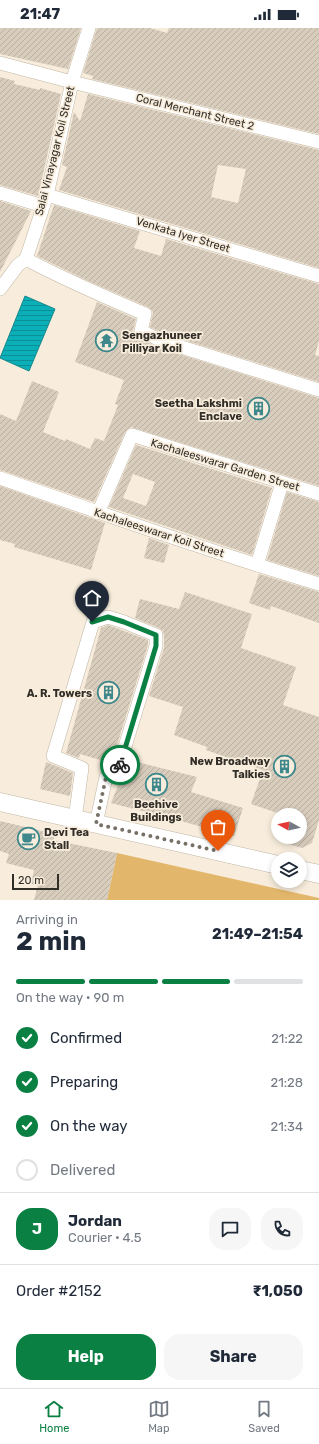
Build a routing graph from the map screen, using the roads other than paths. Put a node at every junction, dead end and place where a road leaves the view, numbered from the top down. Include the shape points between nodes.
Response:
1 (89, 28) edge
2 (0, 63) edge
3 (72, 82) junction
4 (319, 142) edge
5 (0, 193) edge
6 (45, 200) junction
7 (26, 259) junction
8 (319, 276) edge
9 (0, 289) edge
10 (319, 390) edge
11 (0, 478) edge
12 (282, 483) junction
13 (319, 494) edge
14 (98, 512) junction
15 (257, 566) junction
16 (319, 584) edge
17 (0, 802) edge
18 (74, 819) junction
19 (96, 824) junction
20 (271, 863) edge
21 (307, 871) edge
22 (319, 874) edge

1 - 3 street, Salai Vinayagar Koil Street
2 - 3 street, Coral Merchant Street 2
3 - 4 street, Coral Merchant Street 2
3 - 6 street, Salai Vinayagar Koil Street
5 - 6 street, Venkata Iyer Street
6 - 7 street, Salai Vinayagar Koil Street
6 - 8 street, Venkata Iyer Street
7 - 9 street, Salai Vinayagar Koil Street via 18,265
7 - 10 street via 145,314 141,331 162,341
11 - 14 street, Kachaleeswarar Koil Street
12 - 13 street, Kachaleeswarar Garden Street
12 - 14 street, Kachaleeswarar Garden Street via 132,436
12 - 15 street
14 - 15 street, Kachaleeswarar Koil Street
15 - 16 street, Kachaleeswarar Koil Street
17 - 18 main road
18 - 19 main road
18 - 19 street via 82,768 53,756 92,622 108,617 156,635 156,646 119,766 106,777
19 - 20 main road
21 - 22 main road

